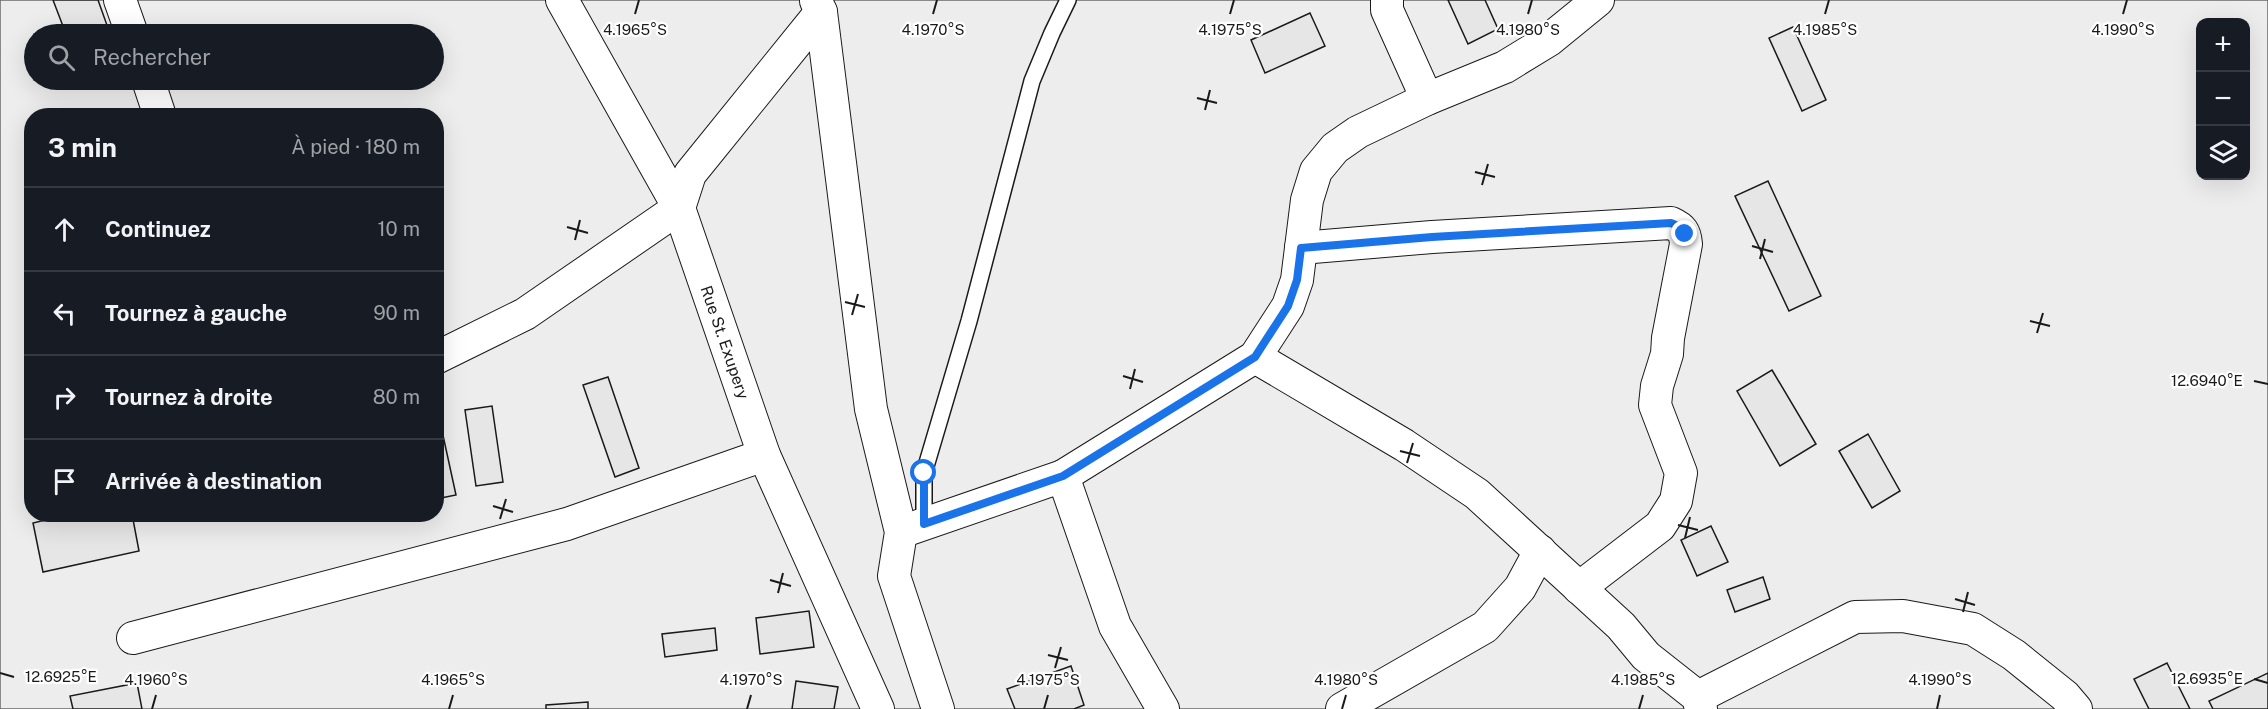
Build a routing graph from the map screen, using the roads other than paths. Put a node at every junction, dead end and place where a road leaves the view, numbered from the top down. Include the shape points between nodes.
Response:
1 (120, 0) edge
2 (562, 0) edge
3 (1068, 0) edge
4 (1387, 0) edge
5 (1598, 0) edge
6 (819, 6) edge
7 (128, 24) edge
8 (151, 90) edge
9 (1427, 99) junction
10 (157, 108) edge
11 (679, 208) junction
12 (1301, 248) junction
13 (444, 354) edge
14 (1255, 357) junction
15 (764, 455) junction
16 (1063, 476) junction
17 (912, 528) junction
18 (1540, 551) junction
19 (1580, 588) junction
20 (134, 638) dead end
21 (1699, 703) edge
22 (878, 709) edge
23 (938, 709) edge
24 (1163, 709) edge
25 (1342, 709) edge
26 (2076, 709) edge

1 - 7 street
2 - 11 street, Rue St. Exupery
3 - 17 lane via 1032,81
4 - 9 street via 1387,10
5 - 9 street via 1549,40 1505,67
6 - 11 street via 690,174
6 - 17 street via 871,409
8 - 10 street
9 - 12 street via 1358,132 1335,148 1316,171 1307,200
11 - 13 street via 525,314
11 - 15 street, Rue St. Exupery
12 - 14 street via 1297,280 1288,306
12 - 19 street via 1671,223 1680,227 1686,244 1655,405 1681,473 1676,501 1660,526
14 - 16 street
14 - 18 street via 1404,445 1477,494
15 - 20 street via 567,524
15 - 22 street, Rue St. Exupery
16 - 17 street
16 - 24 street via 1115,626
17 - 23 street via 894,576
18 - 19 street
18 - 25 street via 1520,588 1485,627
19 - 21 street via 1646,656
21 - 26 street via 1855,617 1903,616 1973,629 2014,655

